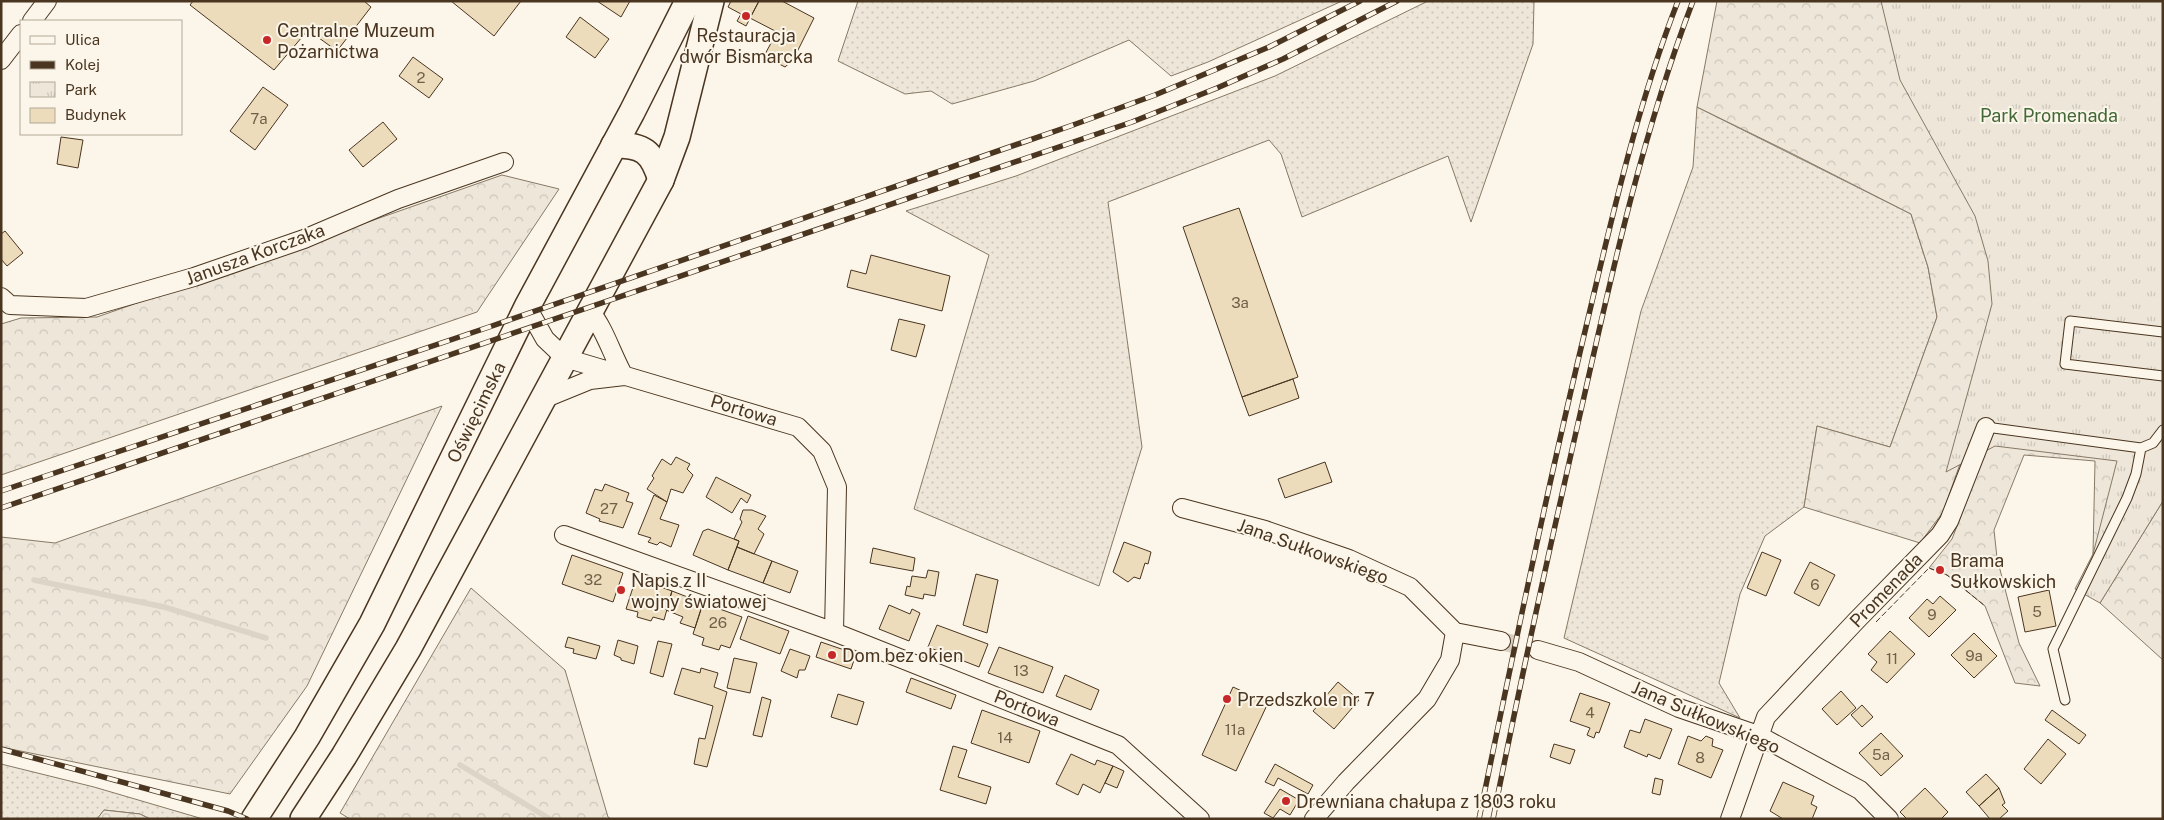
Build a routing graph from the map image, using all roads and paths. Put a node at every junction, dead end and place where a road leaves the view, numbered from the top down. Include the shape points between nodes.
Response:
1 (47, 1) edge
2 (688, 1) edge
3 (711, 1) edge
4 (33, 20) edge
5 (20, 35) edge
6 (1, 60) edge
7 (614, 146) junction
8 (504, 162) dead end
9 (661, 180) junction
10 (1, 297) edge
11 (527, 307) junction
12 (590, 311) junction
13 (2163, 332) edge
14 (565, 358) junction
15 (624, 376) junction
16 (2163, 376) edge
17 (541, 400) junction
18 (1986, 427) joint
19 (2163, 430) edge
20 (2141, 448) junction
21 (1182, 508) dead end
22 (564, 535) dead end
23 (834, 632) junction
24 (1455, 632) junction
25 (1502, 641) tunnel mouth
26 (1538, 650) tunnel mouth
27 (2066, 700) dead end
28 (1758, 735) junction
29 (254, 819) edge
30 (303, 819) edge
31 (1200, 819) edge
32 (1314, 819) edge
33 (1730, 819) edge
34 (1889, 819) edge

1 - 4 street
2 - 7 main road, Oświęcimska
3 - 9 main road via 678,138
5 - 6 street
7 - 9 main road via 628,145 645,151 656,165
7 - 11 main road, Oświęcimska
8 - 10 street, Janusza Korczaka via 398,199 304,239 212,271 86,308 10,305
9 - 12 main road
11 - 14 street via 545,339
11 - 29 main road, Oświęcimska via 372,624 307,737
12 - 14 main road
12 - 15 street via 598,320
13 - 16 lane via 2070,321 2065,364
14 - 15 street, Portowa
14 - 17 main road
15 - 17 street, Portowa via 590,380
15 - 23 street, Portowa via 798,427 822,451 837,487
17 - 30 main road via 408,649
18 - 20 lane
18 - 28 street, Promenada via 1949,521 1940,535 1766,717
19 - 20 lane via 2153,443
20 - 27 lane via 2127,498 2053,649
21 - 24 street, Jana Sułkowskiego via 1274,533 1349,560 1410,587
22 - 23 street, Portowa
23 - 31 street, Portowa via 1118,745
24 - 25 street
24 - 32 street via 1450,660 1426,700
26 - 28 street, Jana Sułkowskiego via 1579,662 1679,708
28 - 33 street, Promenada
28 - 34 street, Jana Sułkowskiego via 1860,790

